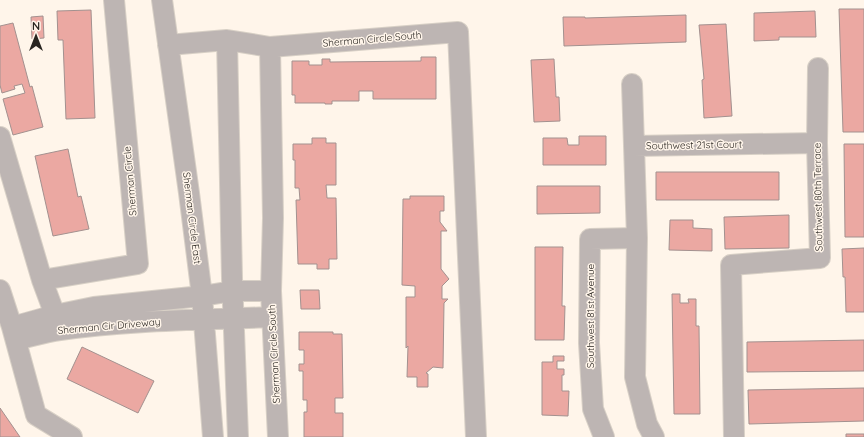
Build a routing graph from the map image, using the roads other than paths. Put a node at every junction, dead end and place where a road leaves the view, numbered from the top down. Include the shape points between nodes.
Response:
1 (114, 0) edge
2 (162, 0) edge
3 (226, 40) junction
4 (168, 45) junction
5 (270, 47) junction
6 (818, 68) dead end
7 (632, 84) dead end
8 (0, 137) edge
9 (817, 143) junction
10 (634, 146) junction
11 (637, 238) junction
12 (42, 280) junction
13 (0, 290) edge
14 (232, 291) junction
15 (271, 291) junction
16 (202, 296) junction
17 (161, 300) junction
18 (120, 304) junction
19 (61, 313) junction
20 (272, 317) junction
21 (204, 318) junction
22 (234, 318) junction
23 (122, 324) junction
24 (14, 334) junction
25 (72, 437) edge
26 (213, 437) edge
27 (238, 437) edge
28 (278, 437) edge
29 (476, 437) edge
30 (604, 437) edge
31 (654, 437) edge
32 (734, 437) edge

1 - 12 street, Sherman Circle via 138,264
2 - 4 street, Sherman Circle East
3 - 4 street
3 - 5 street
3 - 14 street
4 - 16 street, Sherman Circle East
5 - 15 street, Sherman Circle South via 273,218
5 - 29 street, Sherman Circle South via 458,32
6 - 9 street, Southwest 80th Terrace
7 - 10 street, Southwest 21st Court
8 - 12 street
9 - 10 street, Southwest 21st Court
9 - 32 street, Southwest 80th Terrace via 820,258 731,265
10 - 11 street
11 - 30 street, Southwest 81st Avenue via 590,239 589,343 593,409
11 - 31 street via 635,376 647,424
12 - 19 street
13 - 24 street
14 - 15 street, Sherman Cir Driveway
14 - 16 street, Sherman Cir Driveway
14 - 22 street
15 - 20 street, Sherman Circle South
16 - 17 street, Sherman Cir Driveway
16 - 21 street, Sherman Circle East
17 - 18 street, Sherman Cir Driveway
17 - 19 street, Sherman Cir Driveway via 144,292 92,297 72,305
18 - 19 street, Sherman Cir Driveway
18 - 23 street
19 - 24 street, Sherman Cir Driveway
20 - 22 street, Sherman Cir Driveway
20 - 28 street, Sherman Circle South
21 - 22 street, Sherman Cir Driveway
21 - 23 street, Sherman Cir Driveway
21 - 26 street, Sherman Circle East
22 - 27 street
23 - 24 street, Sherman Cir Driveway
24 - 25 street via 36,415

